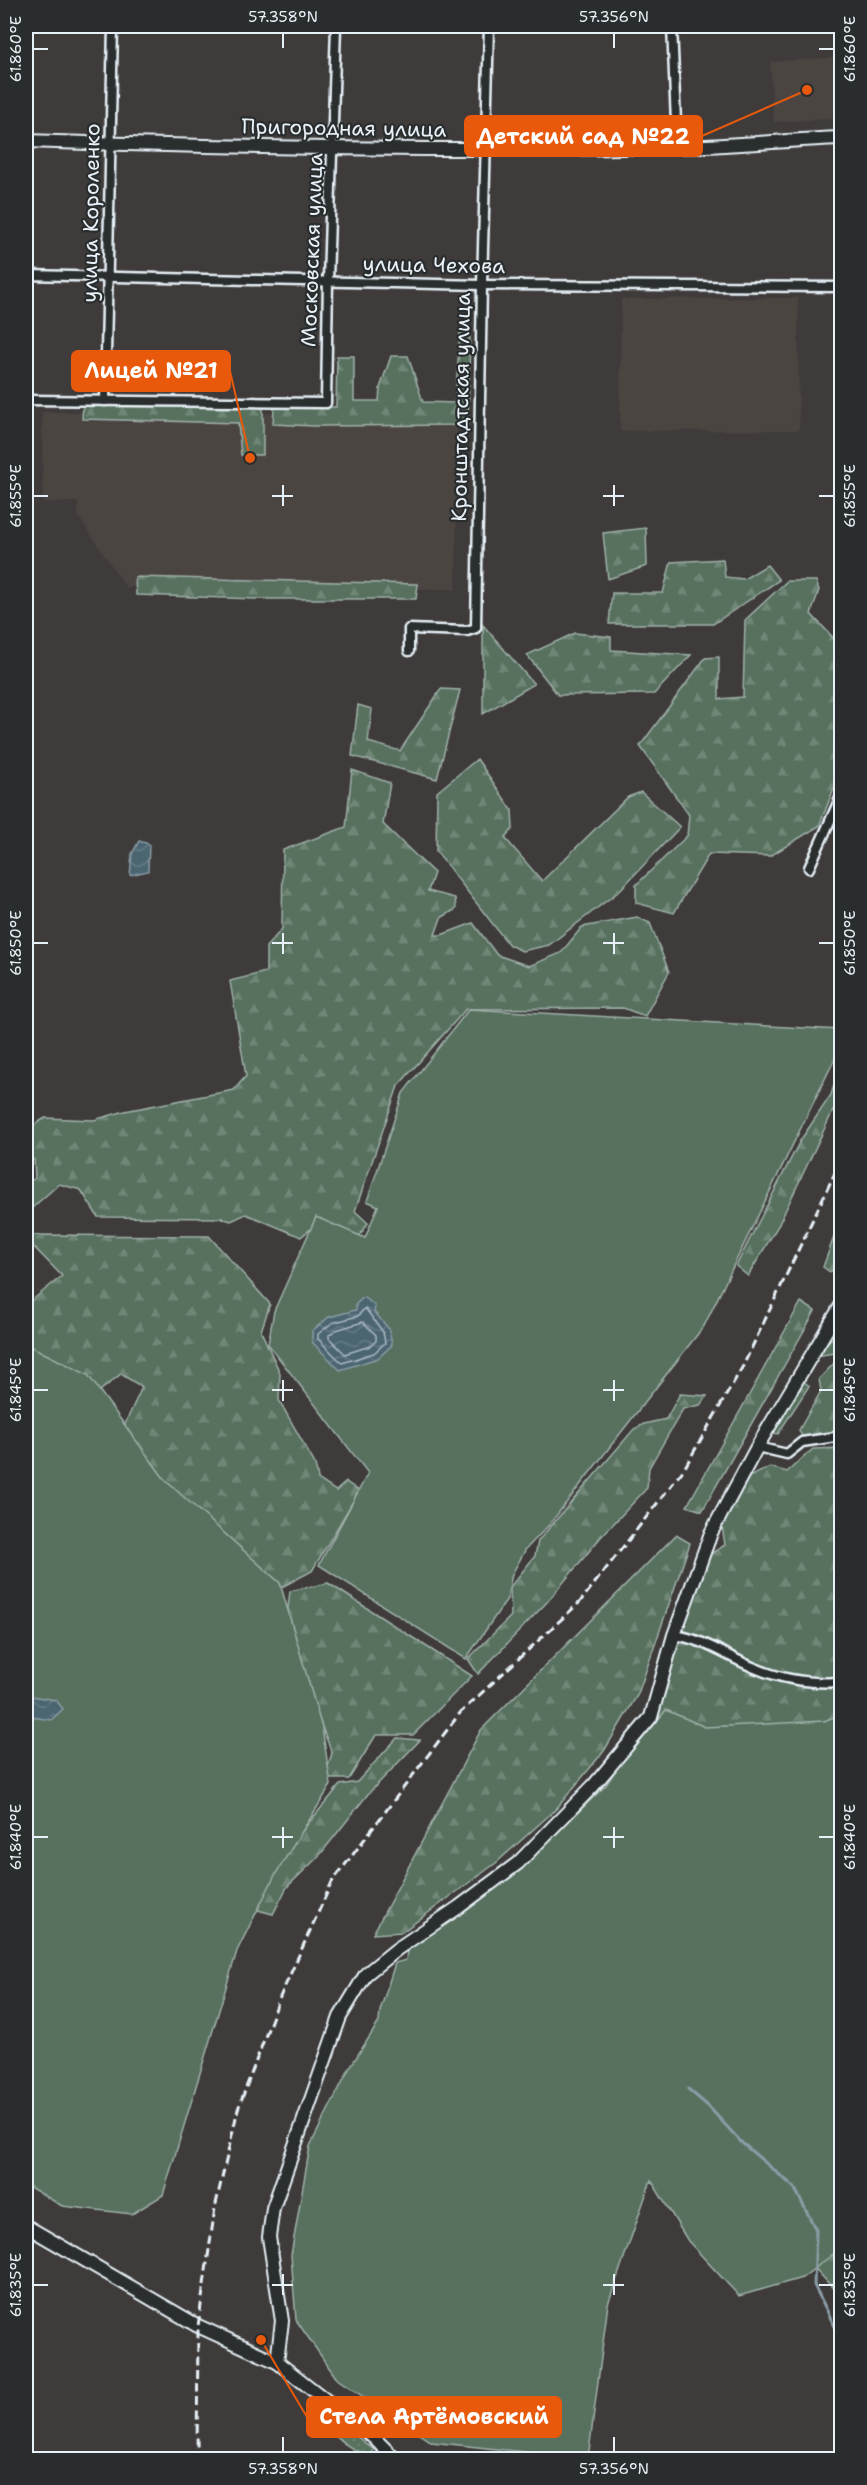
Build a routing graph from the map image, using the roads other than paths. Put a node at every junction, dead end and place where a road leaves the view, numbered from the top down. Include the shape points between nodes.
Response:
1 (112, 26) edge
2 (336, 26) edge
3 (489, 26) edge
4 (672, 26) edge
5 (842, 138) edge
6 (26, 141) edge
7 (111, 144) junction
8 (677, 147) junction
9 (333, 149) junction
10 (485, 150) junction
11 (26, 275) edge
12 (107, 277) junction
13 (328, 281) junction
14 (482, 285) junction
15 (842, 287) edge
16 (26, 400) edge
17 (105, 401) junction
18 (409, 651) dead end
19 (842, 794) edge
20 (809, 868) dead end
21 (842, 1304) edge
22 (842, 1436) edge
23 (757, 1447) junction
24 (674, 1635) junction
25 (842, 1682) edge
26 (26, 2226) edge
27 (278, 2362) junction
28 (396, 2460) edge

1 - 7 street, улица Короленко
2 - 9 street, Московская улица
3 - 10 street, Кронштадтская улица
4 - 8 street
5 - 8 main road, Пригородная улица
6 - 7 main road, Пригородная улица
7 - 9 main road, Пригородная улица
7 - 12 street, улица Короленко
8 - 10 main road, Пригородная улица
9 - 10 main road, Пригородная улица
9 - 13 street, Московская улица
10 - 14 street, Кронштадтская улица
11 - 12 street, улица Чехова
12 - 13 street, улица Чехова
12 - 17 street, улица Короленко
13 - 14 street, улица Чехова
13 - 17 street, Московская улица via 326,403
14 - 15 street, улица Чехова
14 - 18 street, Кронштадтская улица via 476,628 409,629
16 - 17 street
19 - 20 street
21 - 23 main road
22 - 23 street via 802,1442 786,1454
23 - 24 main road via 711,1533
24 - 25 street via 691,1637 786,1679
24 - 27 main road via 651,1717 594,1785 518,1863 366,1974 340,2017 273,2208 269,2237 282,2321
26 - 27 main road via 198,2326
27 - 28 main road

